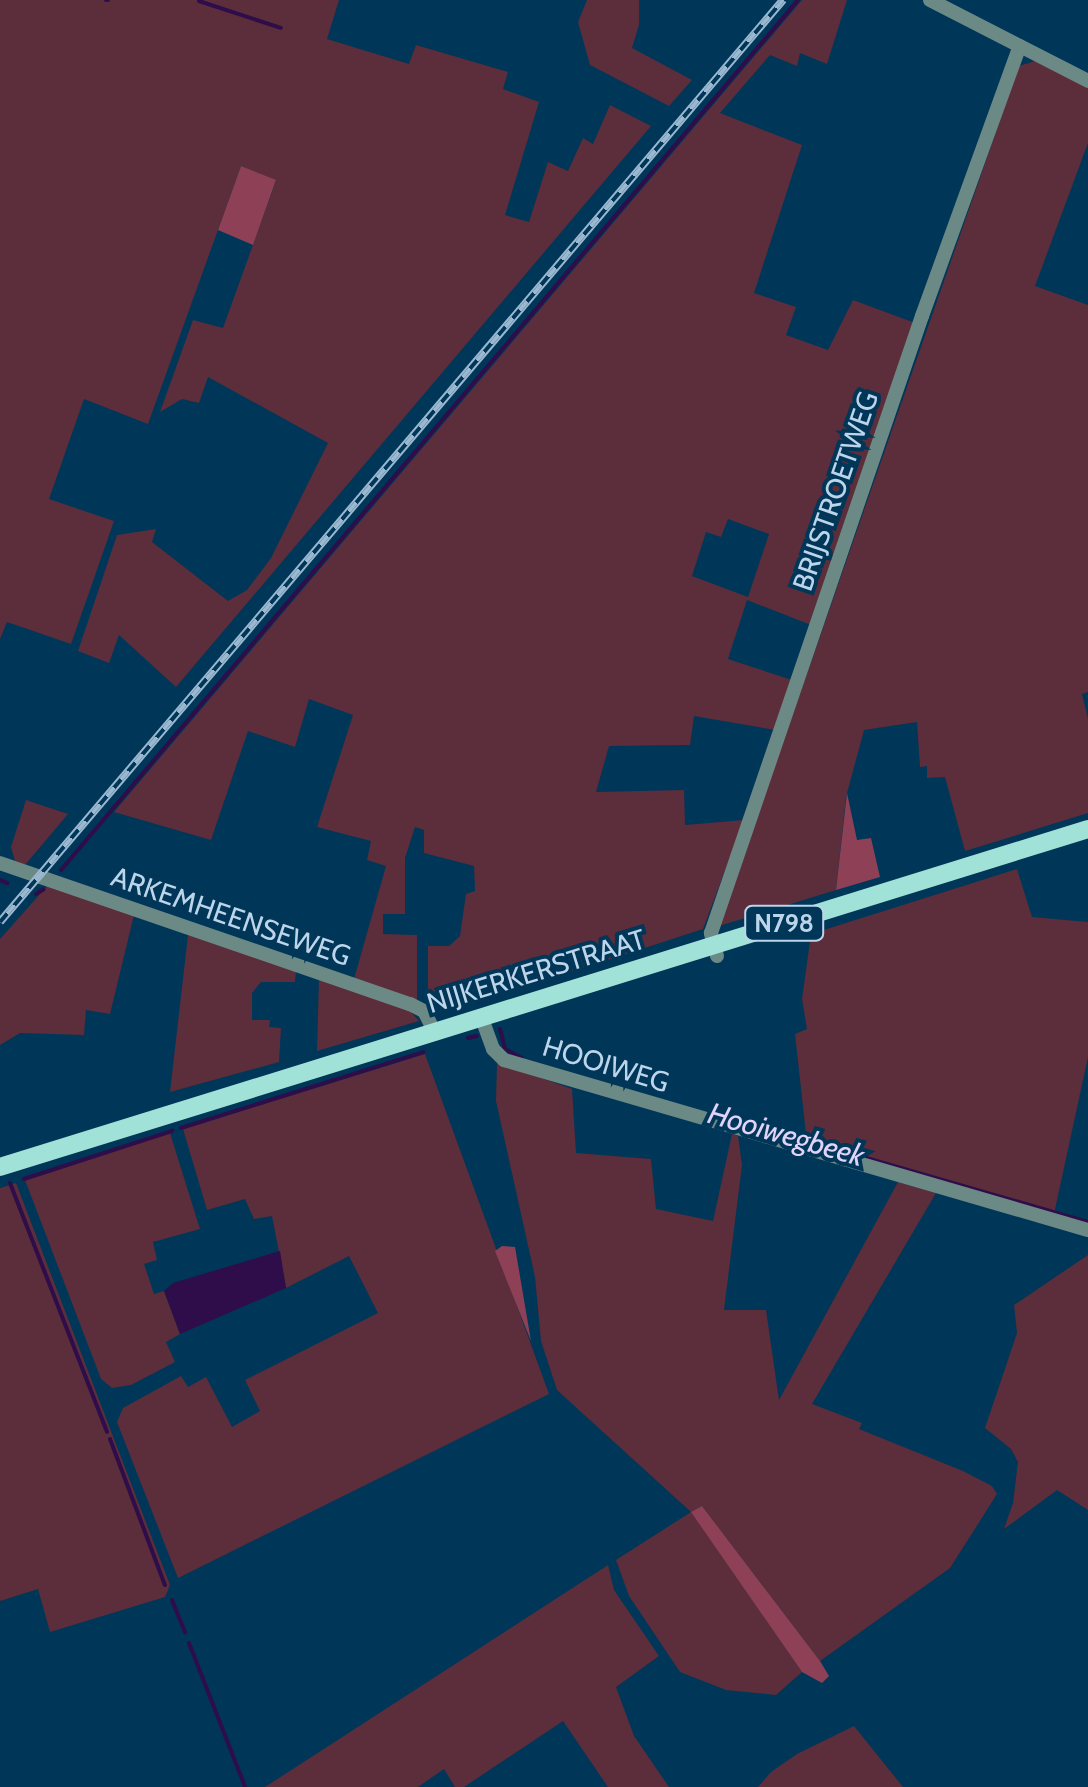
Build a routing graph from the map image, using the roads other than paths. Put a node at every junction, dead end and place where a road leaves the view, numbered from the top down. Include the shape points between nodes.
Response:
1 (930, 0) edge
2 (1020, 46) junction
3 (1088, 81) edge
4 (1088, 829) edge
5 (0, 863) edge
6 (715, 950) junction
7 (481, 1016) junction
8 (434, 1031) junction
9 (0, 1167) edge
10 (1088, 1230) edge

1 - 2 street
2 - 3 street
2 - 6 street, BRIJSTROETWEG via 808,645 711,933
4 - 6 main road, NIJKERKERSTRAAT / N798
5 - 8 street, ARKEMHEENSEWEG via 410,1004 424,1012
6 - 7 main road, NIJKERKERSTRAAT / N798
7 - 8 main road, NIJKERKERSTRAAT / N798
7 - 10 street, HOOIWEG via 504,1060
8 - 9 main road, NIJKERKERSTRAAT / N798

